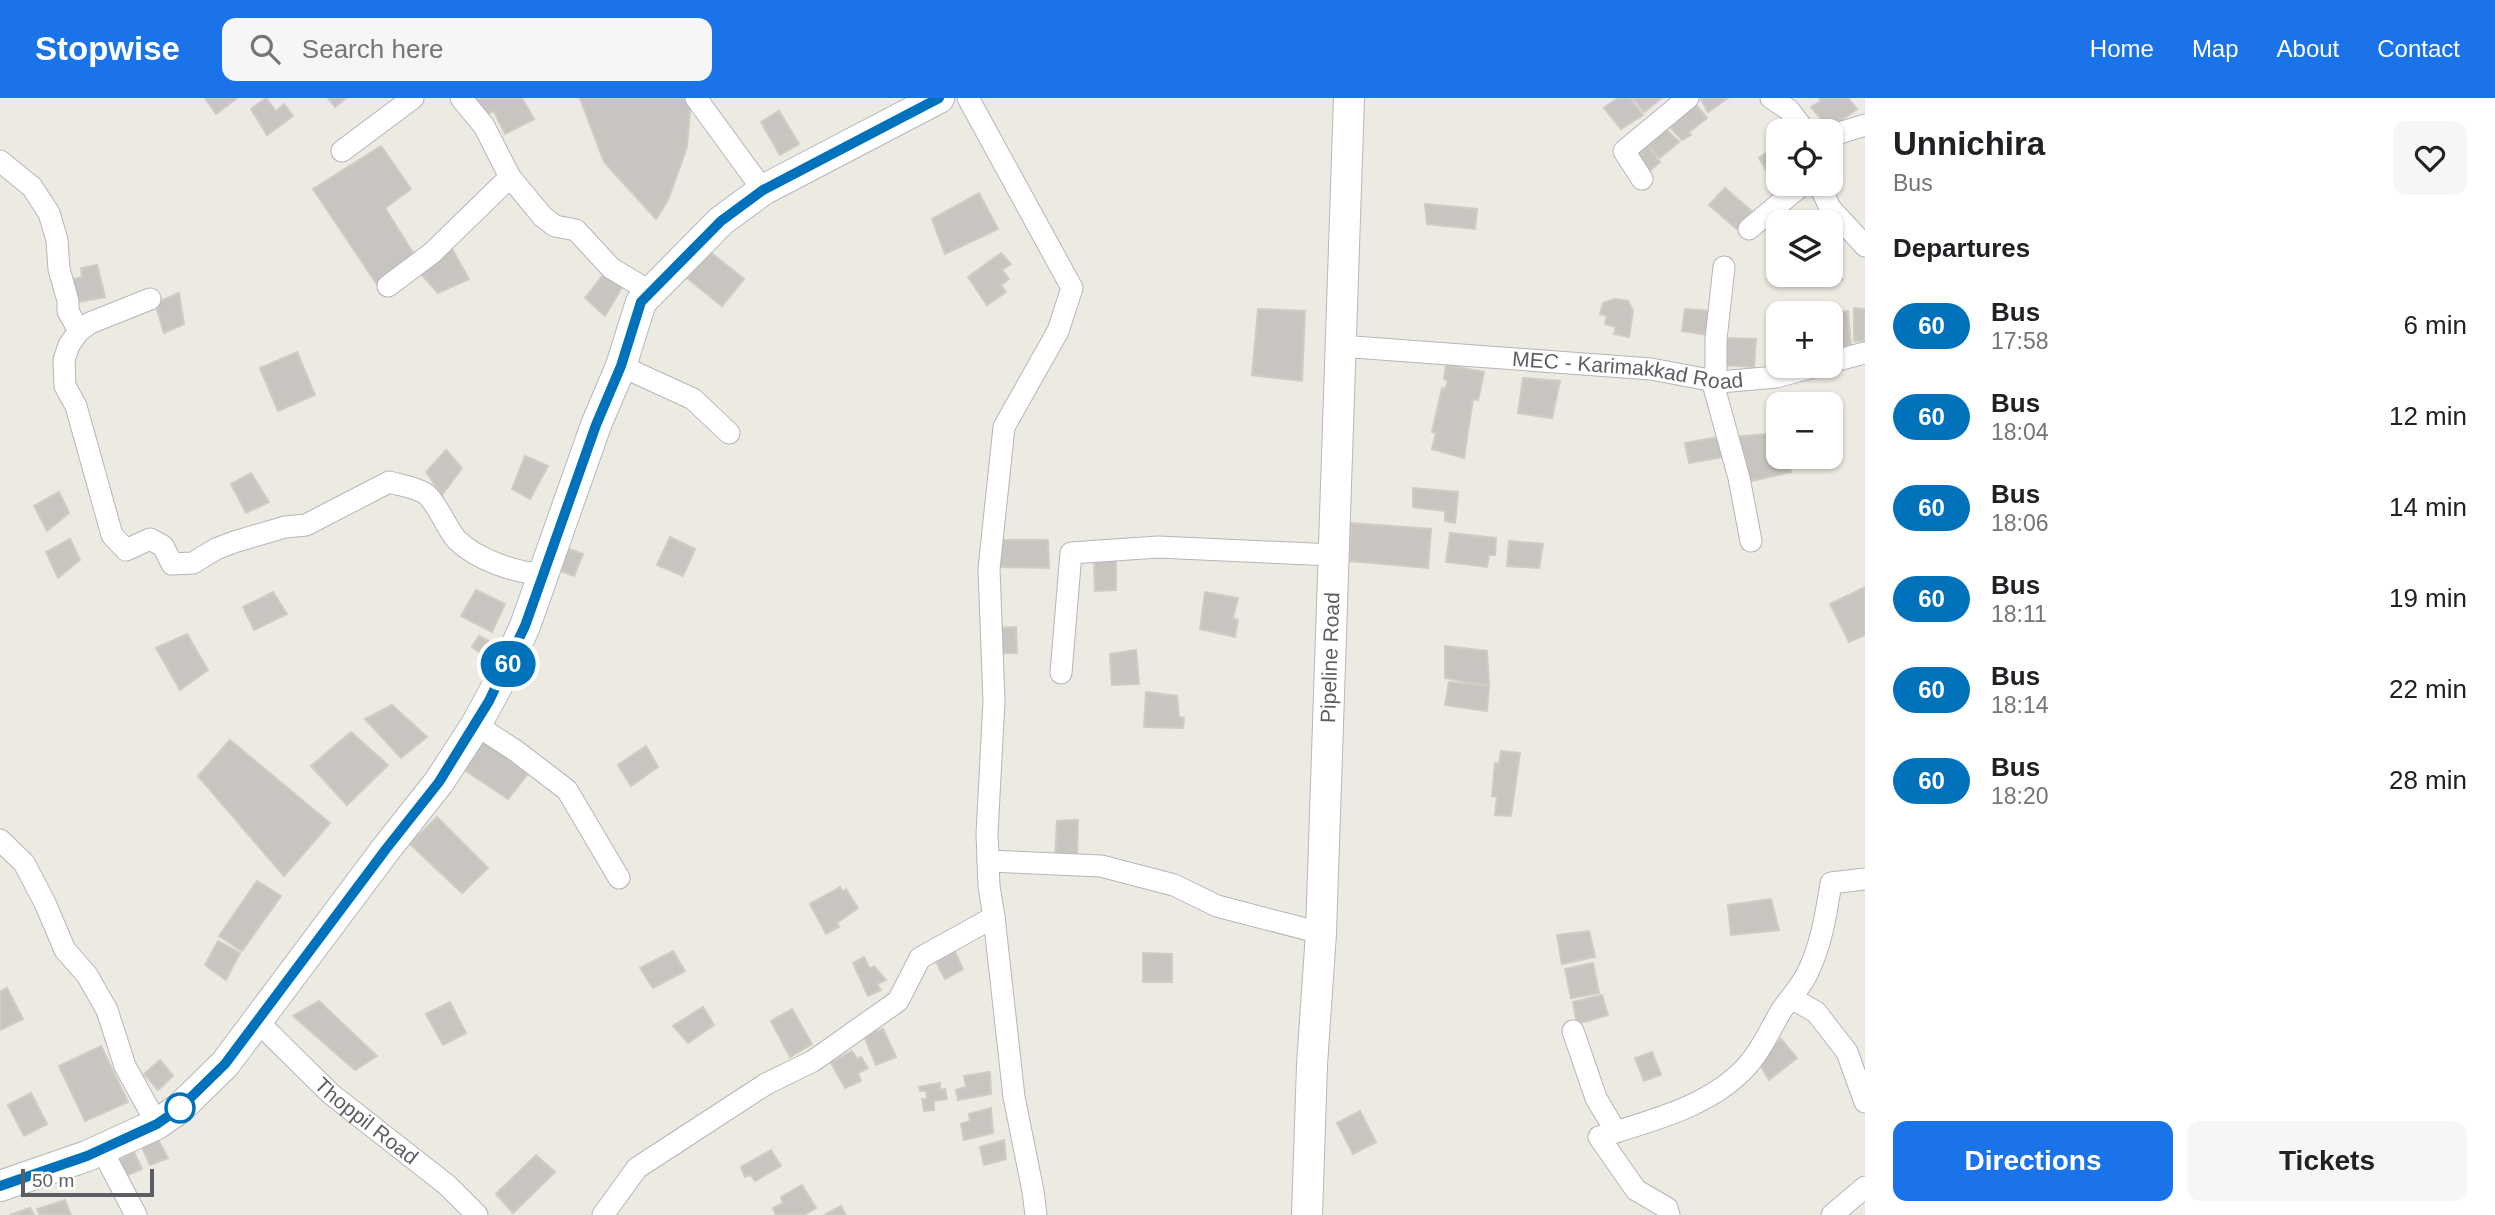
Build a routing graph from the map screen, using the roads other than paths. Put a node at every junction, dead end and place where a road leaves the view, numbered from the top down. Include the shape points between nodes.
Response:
1 (413, 98) edge
2 (461, 98) edge
3 (696, 98) edge
4 (939, 98) edge
5 (968, 98) edge
6 (1349, 98) edge
7 (1688, 98) edge
8 (1771, 98) edge
9 (1796, 119) edge
10 (1865, 125) edge
11 (1843, 132) edge
12 (342, 151) dead end
13 (0, 160) edge
14 (510, 177) junction
15 (1642, 179) dead end
16 (763, 190) junction
17 (1789, 196) edge
18 (1824, 196) edge
19 (1749, 229) dead end
20 (1865, 246) edge
21 (1724, 267) dead end
22 (388, 286) dead end
23 (651, 292) junction
24 (150, 299) dead end
25 (79, 331) junction
26 (1340, 346) junction
27 (1865, 353) edge
28 (1843, 359) edge
29 (621, 366) junction
30 (1766, 378) edge
31 (1712, 380) junction
32 (729, 433) dead end
33 (1751, 541) dead end
34 (1333, 555) junction
35 (543, 574) junction
36 (1061, 673) dead end
37 (476, 725) junction
38 (0, 840) edge
39 (988, 861) junction
40 (619, 878) dead end
41 (1865, 880) edge
42 (994, 917) junction
43 (1321, 933) junction
44 (1791, 998) junction
45 (258, 1022) junction
46 (1573, 1031) dead end
47 (1865, 1102) edge
48 (157, 1124) junction
49 (1616, 1132) junction
50 (102, 1150) junction
51 (0, 1186) edge
52 (1865, 1187) edge
53 (136, 1215) edge
54 (477, 1215) edge
55 (603, 1215) edge
56 (1036, 1215) edge
57 (1307, 1215) edge
58 (1669, 1215) edge
59 (1832, 1215) edge

1 - 12 street
2 - 14 street via 484,126
3 - 16 street
4 - 16 main road
5 - 39 street via 1072,288 1058,331 1004,427 989,569 994,701
6 - 26 main road, Pipeline Road
7 - 15 street via 1624,151
8 - 9 street
10 - 11 street
13 - 25 street via 32,187 49,213 68,311
14 - 22 street via 432,253
14 - 23 street via 543,217 555,226 576,230 611,268
16 - 23 main road via 721,221
17 - 19 street
18 - 20 street
21 - 31 street
23 - 29 main road via 641,302
24 - 25 street
25 - 35 street via 64,360 65,386 76,406 112,535 126,550 150,539 163,546 172,564 193,563 234,542 306,525 389,482 426,495 458,541 482,556 526,573
26 - 31 street, MEC - Karimakkad Road via 1651,369
26 - 34 main road, Pipeline Road
27 - 28 street
29 - 32 street via 692,399
29 - 35 main road
30 - 31 street, MEC - Karimakkad Road
31 - 33 street
34 - 36 street via 1158,547 1071,554
34 - 43 main road, Pipeline Road
35 - 37 main road via 519,639
37 - 40 street via 567,789
37 - 45 main road via 439,782
38 - 48 street via 24,863 65,950 87,975 107,1010 125,1066
39 - 42 street
39 - 43 street via 1101,866 1174,885 1217,906
41 - 44 street via 1830,883 1817,952
42 - 55 street via 920,958 898,1001 813,1061 766,1084 637,1168
42 - 56 street via 1014,1097
43 - 57 main road, Pipeline Road
44 - 47 street via 1816,1012 1847,1052
44 - 49 street via 1747,1066 1724,1086 1685,1108
45 - 48 main road via 225,1064
45 - 54 street, Thoppil Road via 331,1094 447,1185
46 - 49 street via 1596,1098
48 - 50 main road
49 - 58 street via 1599,1138 1636,1190 1667,1208
50 - 51 main road
50 - 53 street
52 - 59 street

